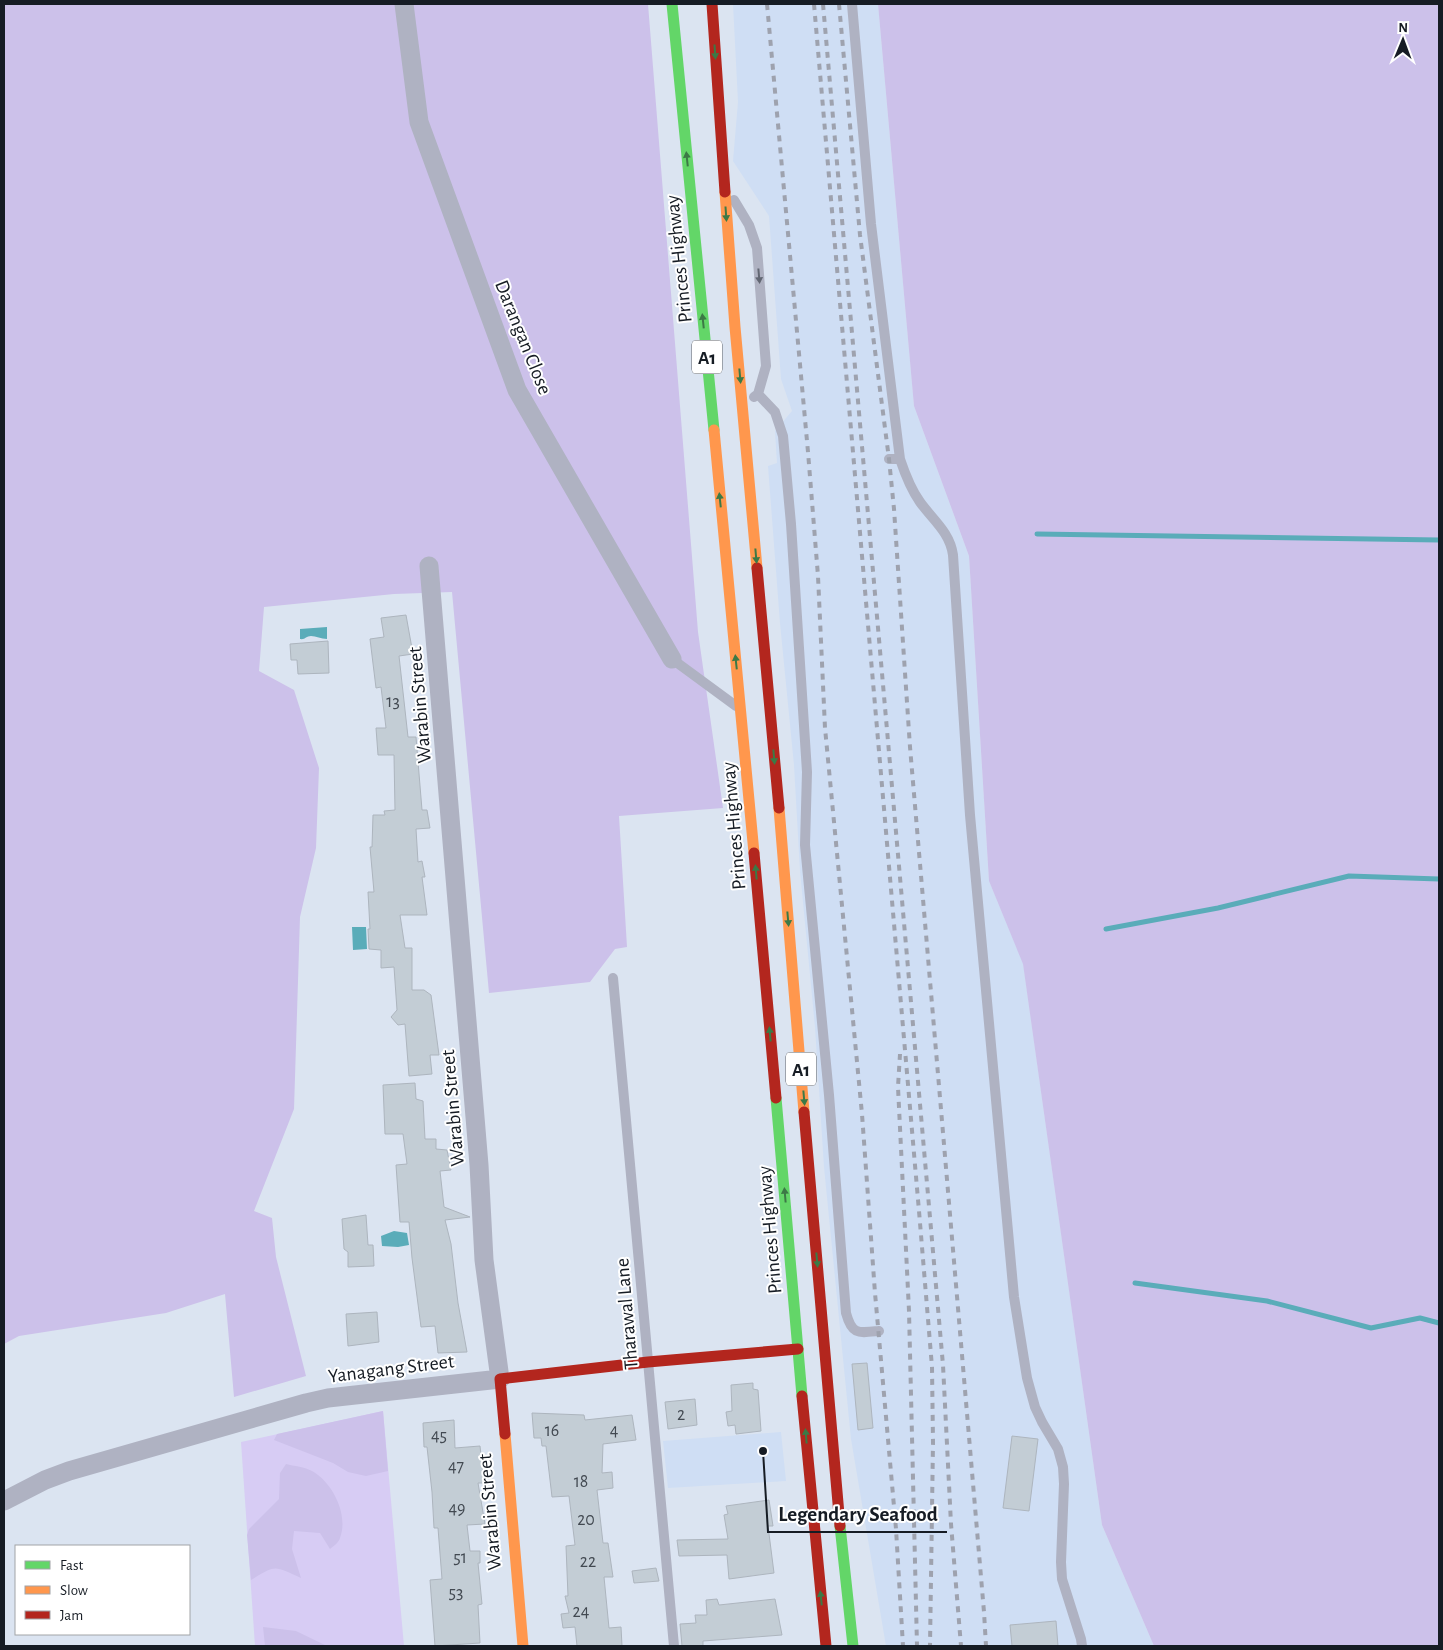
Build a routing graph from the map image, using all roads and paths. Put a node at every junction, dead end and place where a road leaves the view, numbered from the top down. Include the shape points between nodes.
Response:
1 (404, 4) edge
2 (672, 4) edge
3 (712, 4) edge
4 (852, 4) edge
5 (724, 183) junction
6 (758, 394) junction
7 (739, 407) junction
8 (889, 459) dead end
9 (900, 459) junction
10 (429, 566) dead end
11 (672, 659) joint
12 (741, 710) junction
13 (613, 978) dead end
14 (879, 1331) dead end
15 (798, 1349) junction
16 (648, 1362) junction
17 (500, 1379) junction
18 (831, 1431) junction
19 (4, 1501) edge
20 (855, 1558) dead end
21 (523, 1646) edge
22 (674, 1646) edge
23 (826, 1646) edge
24 (853, 1646) edge
25 (1082, 1646) edge

1 - 11 street, Darangan Close via 419,122 517,390
12 -> 2 main road, Princes Highway / A1 via 715,408
3 -> 5 main road, A1
4 - 9 lane via 871,224
5 -> 6 lane via 749,224 757,248 766,366
5 -> 7 main road, A1
6 - 7 lane
6 - 14 lane via 775,412 784,436 807,772 805,845 846,1313 849,1326 857,1332
7 -> 18 main road, A1 via 774,758
8 - 9 lane
9 - 25 lane via 906,478 920,502 941,527 952,548 970,816 1014,1297 1035,1407 1058,1450 1063,1467 1062,1579
10 - 17 street, Warabin Street via 478,1155 483,1253
11 - 12 lane
15 -> 12 main road, Princes Highway / A1
13 - 16 lane, Tharawal Lane
15 - 16 main road, Yanagang Street
23 -> 15 main road, Princes Highway / A1
16 - 17 main road, Yanagang Street
16 - 22 lane, Tharawal Lane
17 - 19 street, Yanagang Street via 351,1394 306,1403 69,1471
17 - 21 main road, Warabin Street
18 - 20 main road
18 - 24 main road, A1

